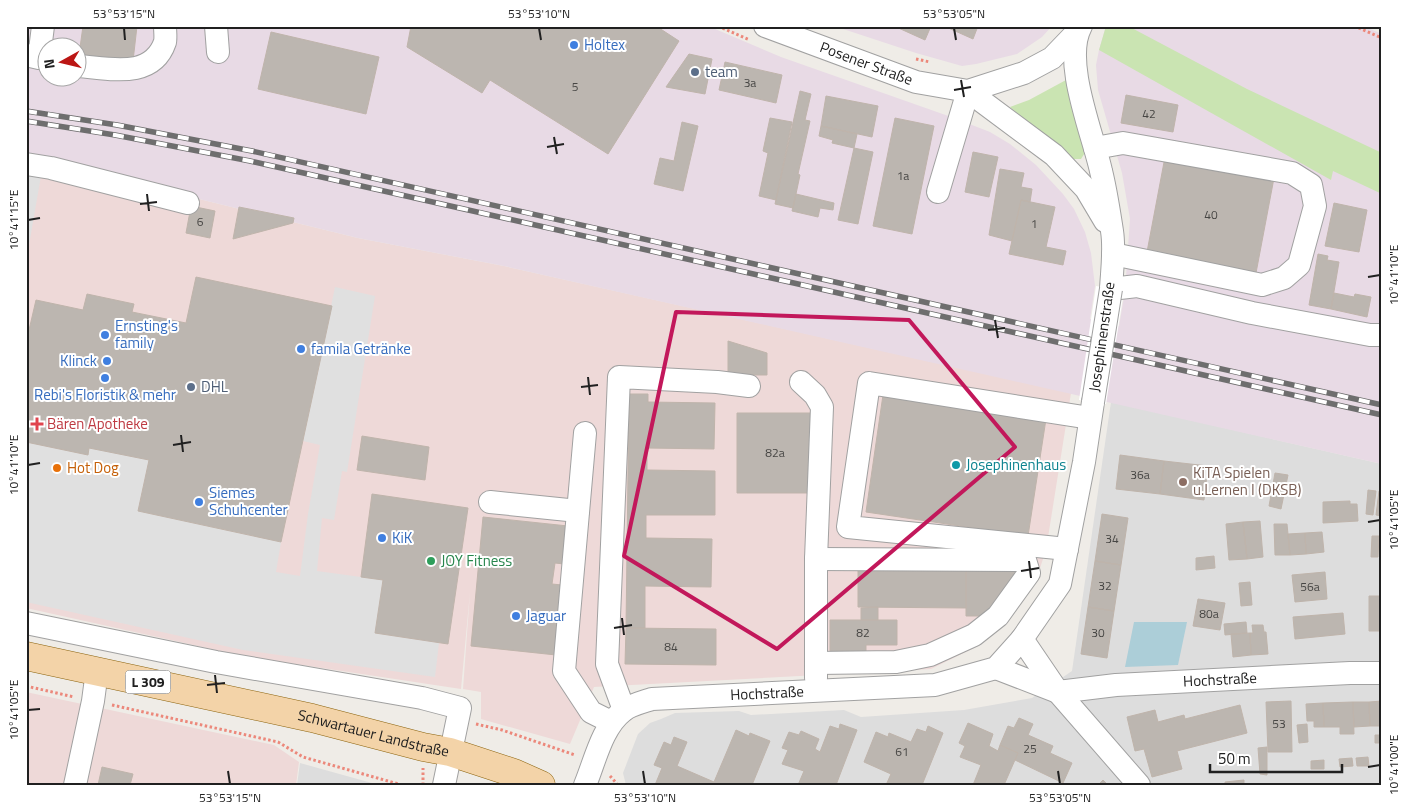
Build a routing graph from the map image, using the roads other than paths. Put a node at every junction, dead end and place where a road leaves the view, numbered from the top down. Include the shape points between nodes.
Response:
1 (43, 26) edge
2 (165, 26) edge
3 (216, 26) edge
4 (765, 26) edge
5 (1080, 29) edge
6 (218, 52) dead end
7 (37, 58) edge
8 (88, 67) edge
9 (968, 90) junction
10 (1095, 148) junction
11 (26, 164) edge
12 (938, 192) dead end
13 (188, 203) dead end
14 (1113, 244) junction
15 (1111, 289) junction
16 (1382, 335) edge
17 (801, 382) dead end
18 (748, 386) dead end
19 (1092, 410) junction
20 (585, 433) dead end
21 (490, 502) dead end
22 (578, 511) junction
23 (1067, 549) junction
24 (816, 559) junction
25 (26, 623) edge
26 (1022, 639) junction
27 (26, 656) edge
28 (816, 663) junction
29 (996, 668) junction
30 (97, 670) junction
31 (1382, 673) edge
32 (817, 692) junction
33 (1058, 692) junction
34 (617, 716) junction
35 (450, 752) junction
36 (75, 785) edge
37 (444, 785) edge
38 (541, 785) edge
39 (585, 785) edge
40 (1139, 785) edge

1 - 7 street
2 - 8 street via 165,41 156,58 146,66 130,70
3 - 6 street
4 - 9 street, Posener Straße via 916,82
5 - 9 street, Posener Straße via 1052,58 1024,73
5 - 10 street, Josephinenstraße via 1075,69
9 - 12 street
9 - 14 street, Posener Straße via 1054,155 1086,189
10 - 14 street, Josephinenstraße
10 - 14 street via 1123,143 1292,173 1311,185 1314,206 1299,265 1284,278 1262,285
11 - 13 street
14 - 15 street, Josephinenstraße
15 - 16 street via 1137,286 1252,313
15 - 19 street, Josephinenstraße, bridge
17 - 24 street via 822,407
18 - 34 street via 619,377 607,664
19 - 23 street, Josephinenstraße
19 - 23 street via 869,383 848,527
20 - 22 street
21 - 22 street
22 - 34 street via 564,671 591,712
23 - 26 street, Josephinenstraße via 1060,584
24 - 28 street
24 - 28 street via 1025,560 1029,573 998,616 974,635 930,654 896,662
25 - 35 street, Schwartauer Landstraße via 216,662 422,698 460,708
26 - 29 street
26 - 33 street
27 - 30 main road, Schwartauer Landstraße / L 309
28 - 32 street
29 - 32 street, Hochstraße via 935,685
29 - 33 street, Hochstraße
30 - 35 main road, Schwartauer Landstraße / L 309
30 - 36 street
31 - 33 street, Hochstraße via 1116,685
32 - 34 street, Hochstraße via 652,699
33 - 40 street
34 - 39 street via 602,742
35 - 37 street
35 - 38 main road, L 309

